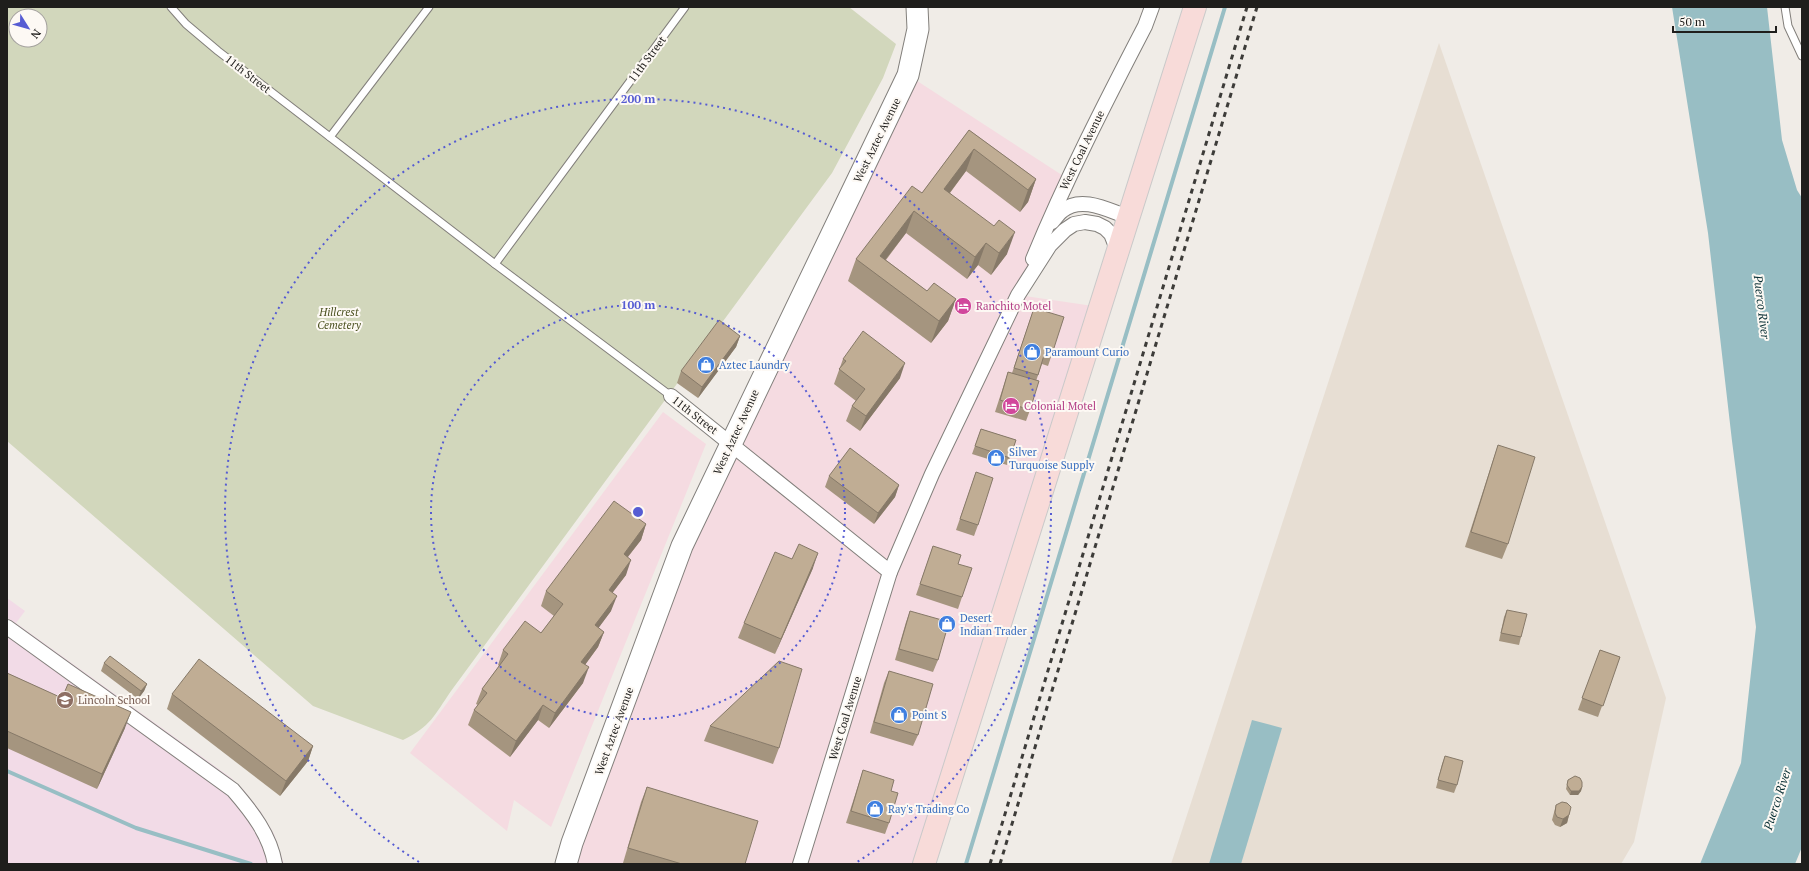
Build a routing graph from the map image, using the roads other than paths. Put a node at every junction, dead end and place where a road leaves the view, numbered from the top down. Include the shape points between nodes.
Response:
1 (170, 7) edge
2 (430, 7) edge
3 (686, 7) edge
4 (917, 7) edge
5 (1152, 7) edge
6 (1195, 7) edge
7 (1785, 7) edge
8 (1802, 56) edge
9 (330, 138) junction
10 (1128, 217) junction
11 (1045, 229) junction
12 (1115, 259) junction
13 (495, 264) junction
14 (1018, 295) junction
15 (671, 396) joint
16 (731, 444) junction
17 (890, 572) junction
18 (7, 627) edge
19 (275, 864) edge
20 (566, 864) edge
21 (800, 864) edge
22 (924, 864) edge

1 - 9 lane, 11th Street via 218,51
2 - 9 lane
3 - 13 lane, 11th Street
4 - 16 main road, West Aztec Avenue via 918,29 908,74
5 - 11 street, West Coal Avenue
6 - 10 main road
7 - 8 lane via 1788,26
9 - 13 lane, 11th Street
10 - 11 street via 1094,205 1078,204 1062,211
10 - 12 main road
11 - 14 street, West Coal Avenue
12 - 14 street via 1115,244 1105,228 1085,222 1074,224 1050,245
12 - 22 main road
13 - 15 lane, 11th Street
14 - 17 street, West Coal Avenue via 932,474
15 - 16 street, 11th Street
16 - 17 street, 11th Street
16 - 20 main road, West Aztec Avenue via 682,546
17 - 21 street, West Coal Avenue
18 - 19 street via 233,790 262,827 273,851

